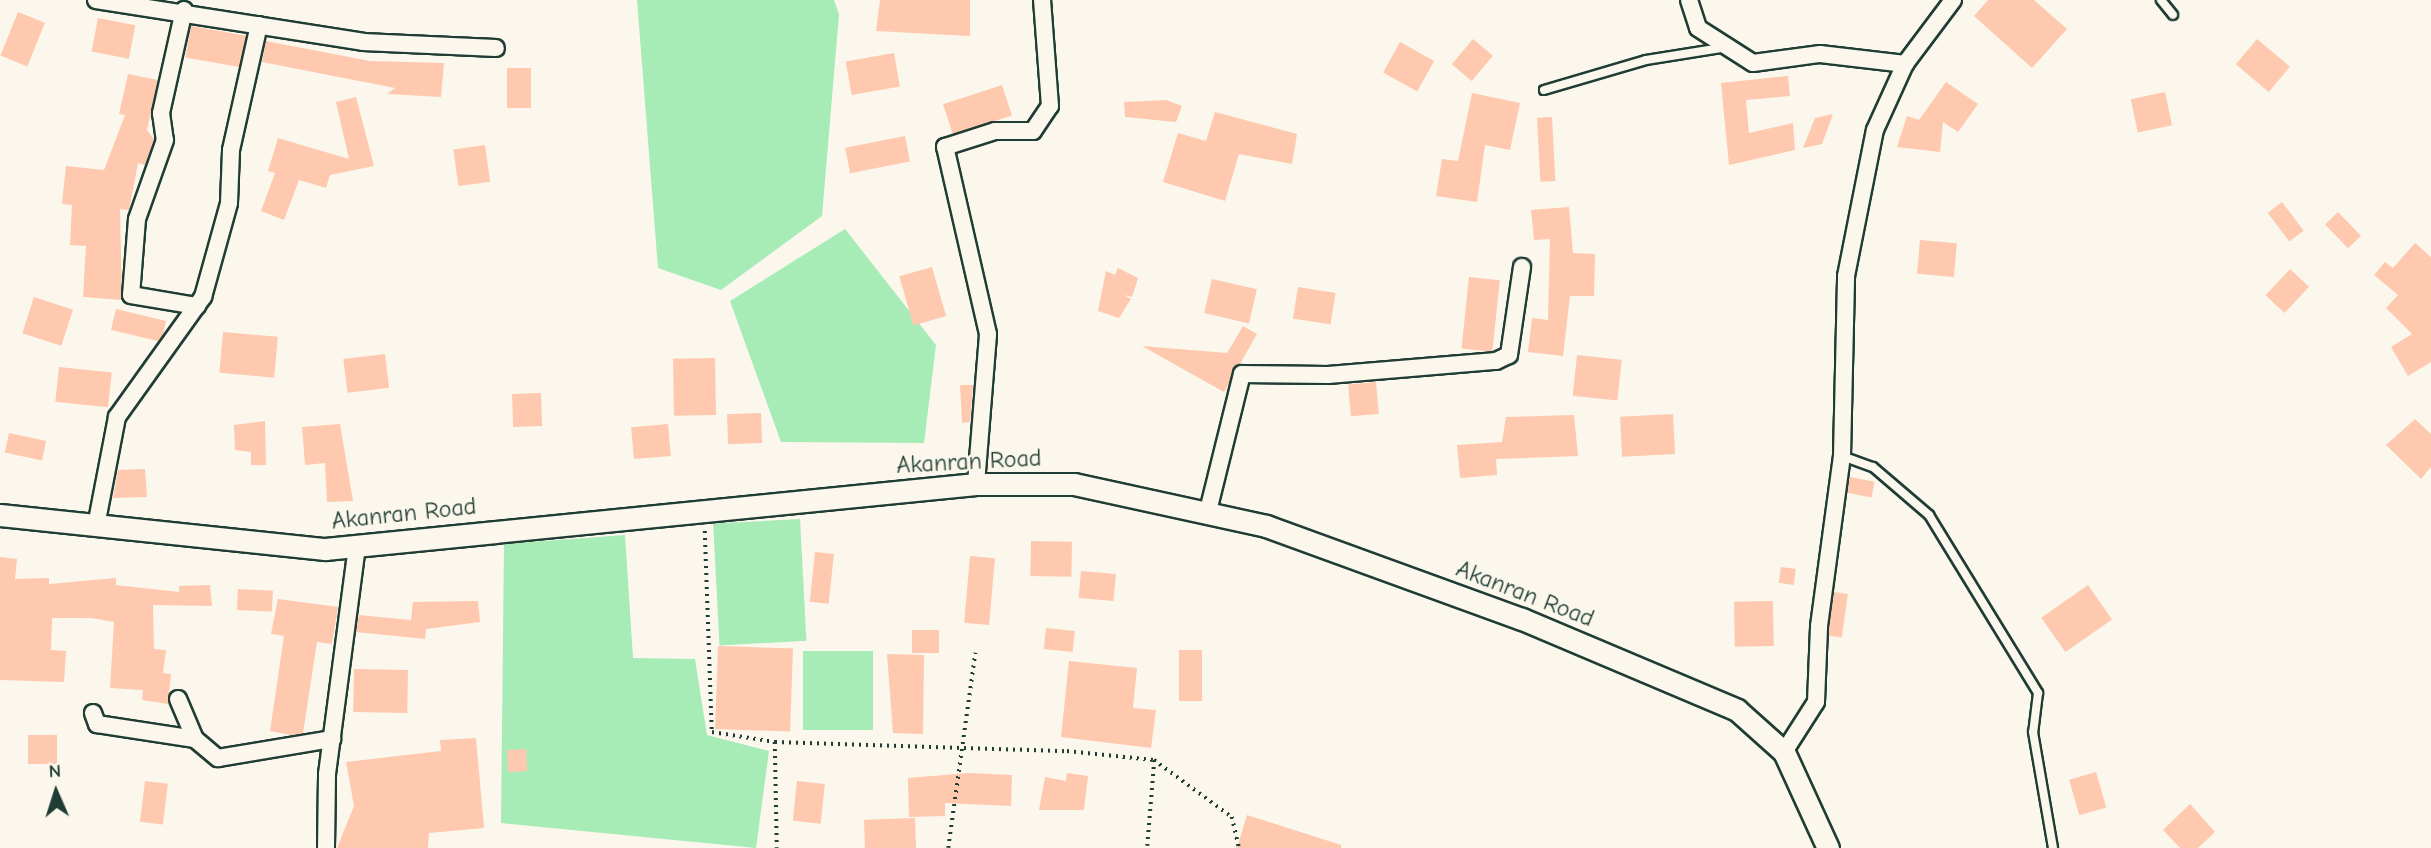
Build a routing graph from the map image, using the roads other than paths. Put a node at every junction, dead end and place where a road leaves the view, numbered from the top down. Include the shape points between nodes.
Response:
1 (96, 0) edge
2 (1042, 0) edge
3 (1689, 0) edge
4 (1954, 0) edge
5 (2161, 0) edge
6 (184, 10) junction
7 (2173, 15) dead end
8 (259, 25) junction
9 (496, 48) dead end
10 (1721, 48) junction
11 (1905, 64) junction
12 (1544, 90) dead end
13 (1522, 267) dead end
14 (197, 306) junction
15 (1842, 456) junction
16 (976, 484) junction
17 (1208, 511) junction
18 (0, 515) edge
19 (97, 521) junction
20 (357, 546) junction
21 (178, 699) dead end
22 (93, 713) dead end
23 (195, 739) junction
24 (332, 739) junction
25 (1784, 751) junction
26 (326, 848) edge
27 (1828, 848) edge
28 (2053, 848) edge

1 - 6 street
2 - 16 street via 1049,106 1044,115 1033,131 995,131 945,147 988,334
3 - 10 street via 1698,28
4 - 11 street
5 - 7 lane
6 - 8 street
6 - 14 street via 161,113 165,140 137,219 131,295
8 - 9 street via 363,42
8 - 14 street via 231,150 229,203
10 - 11 street via 1754,63 1819,54
10 - 12 lane via 1646,60
11 - 15 street via 1875,131 1846,276
13 - 17 street via 1509,355 1496,361 1241,374
14 - 19 street via 117,417
15 - 25 street via 1819,626 1816,702
15 - 28 lane via 1873,467 1929,515 2038,693 2033,732
16 - 17 main road, Akanran Road via 1074,484
16 - 20 main road, Akanran Road
17 - 25 main road, Akanran Road via 1522,619 1737,710
18 - 19 main road, Akanran Road
19 - 20 main road, Akanran Road via 325,549
20 - 24 street
21 - 23 street
22 - 23 street via 97,724
23 - 24 street via 218,758
24 - 26 street
25 - 27 main road, Akanran Road

